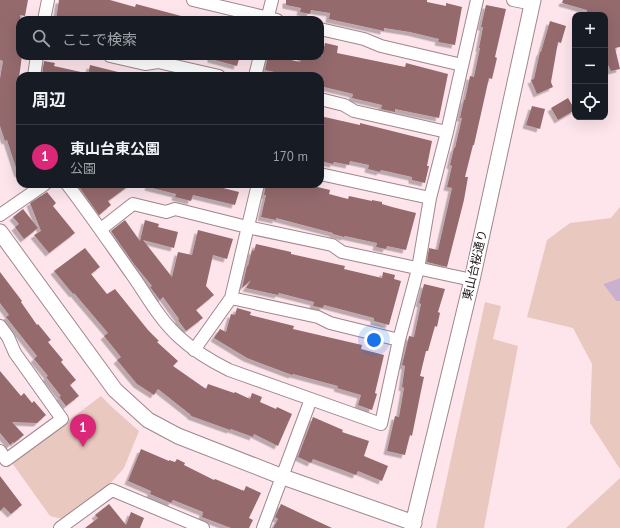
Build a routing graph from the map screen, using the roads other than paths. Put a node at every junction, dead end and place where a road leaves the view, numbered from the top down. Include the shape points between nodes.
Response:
1 (48, 0) edge
2 (193, 0) edge
3 (272, 0) edge
4 (477, 0) edge
5 (513, 0) edge
6 (533, 2) edge
7 (45, 16) edge
8 (259, 16) edge
9 (271, 16) edge
10 (324, 30) edge
11 (37, 60) edge
12 (128, 60) edge
13 (259, 60) edge
14 (462, 65) junction
15 (35, 72) edge
16 (202, 72) edge
17 (256, 72) edge
18 (324, 100) edge
19 (447, 132) junction
20 (324, 175) edge
21 (39, 188) edge
22 (70, 188) edge
23 (257, 188) edge
24 (430, 198) junction
25 (0, 215) edge
26 (247, 227) junction
27 (100, 229) junction
28 (0, 232) edge
29 (418, 268) junction
30 (472, 280) junction
31 (231, 298) junction
32 (0, 326) edge
33 (399, 340) junction
34 (194, 350) junction
35 (311, 399) junction
36 (0, 451) edge
37 (283, 477) junction
38 (413, 526) edge
39 (60, 528) edge
40 (203, 528) edge
41 (263, 528) edge

1 - 7 street
2 - 8 street
3 - 9 street
4 - 14 street
5 - 6 street
6 - 30 street, 東山台桜通り
10 - 14 street
11 - 15 street
12 - 16 street via 145,64 158,62
13 - 17 street
14 - 19 street
18 - 19 street via 344,105 354,111
19 - 24 street
20 - 24 street
21 - 25 street
22 - 27 street
23 - 26 street
24 - 29 street
26 - 27 street via 175,209 166,212 133,204
26 - 29 street via 332,245 342,252
26 - 31 street
27 - 34 street via 162,318
28 - 37 street via 116,390 148,420 178,436
29 - 30 street
29 - 33 street
30 - 38 street, 東山台桜通り
31 - 33 street via 318,317 330,323
31 - 34 street
32 - 36 street via 62,419 6,460
33 - 35 street via 381,424
34 - 35 street via 230,370
35 - 37 street
37 - 38 street
37 - 41 street
39 - 40 street via 112,490

